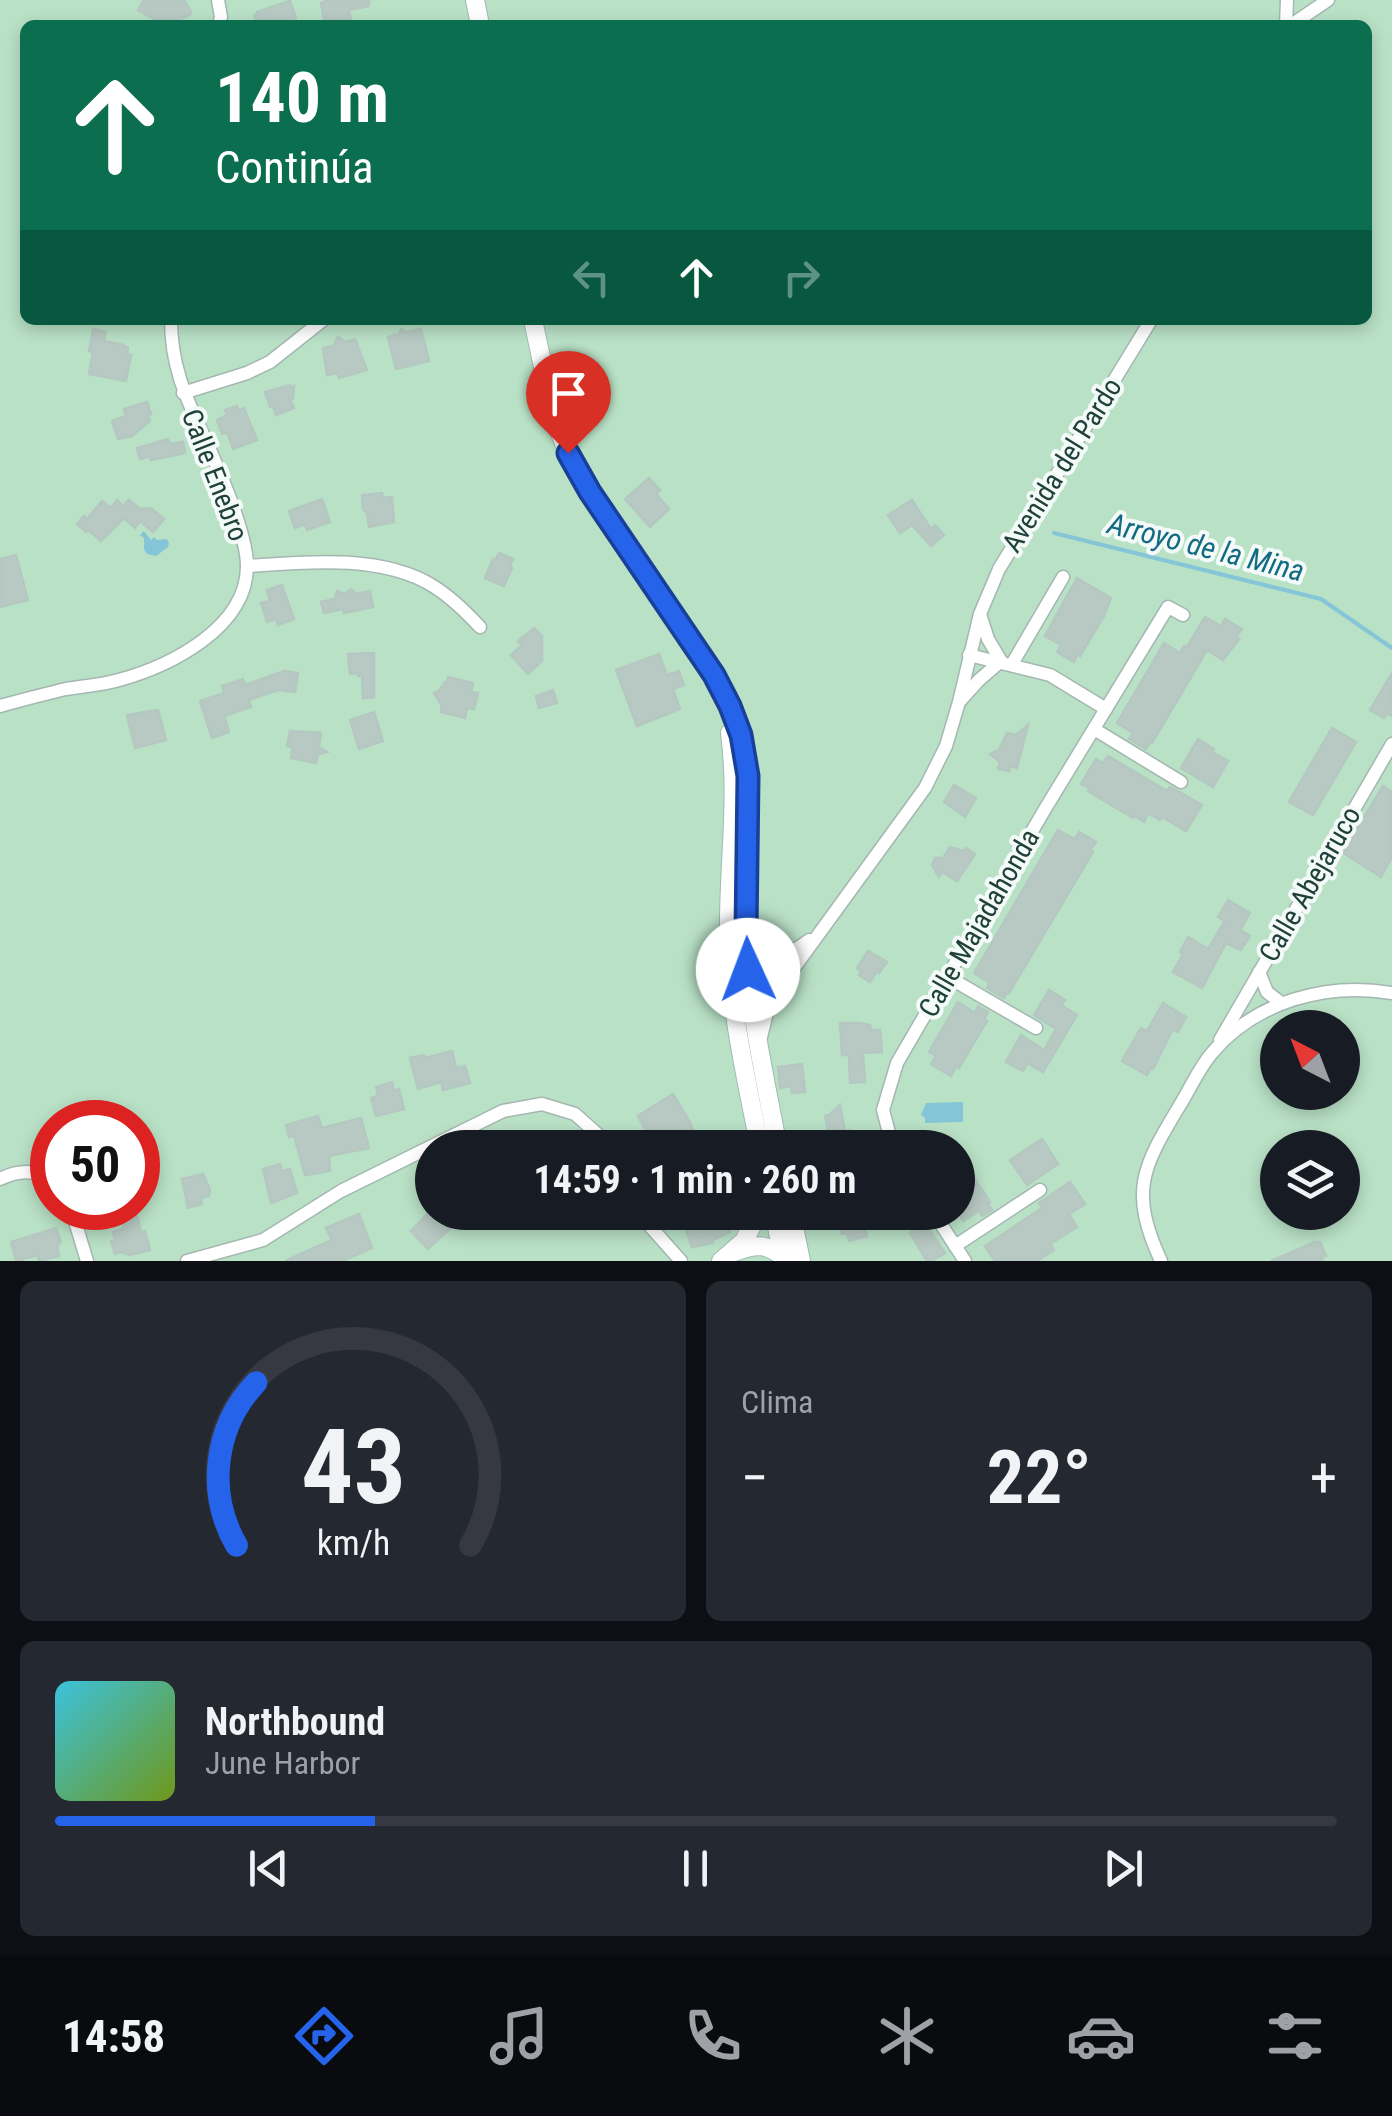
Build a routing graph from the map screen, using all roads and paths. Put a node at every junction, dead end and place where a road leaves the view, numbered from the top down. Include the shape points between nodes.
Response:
1 (1328, 0) edge
2 (1297, 20) edge
3 (170, 325) edge
4 (318, 325) edge
5 (535, 325) edge
6 (1149, 325) edge
7 (183, 393) junction
8 (247, 566) junction
9 (1063, 577) dead end
10 (980, 614) junction
11 (1183, 616) dead end
12 (480, 627) dead end
13 (969, 655) junction
14 (1007, 663) junction
15 (714, 675) junction
16 (960, 702) junction
17 (0, 706) edge
18 (1106, 709) junction
19 (1094, 728) junction
20 (1392, 744) edge
21 (1181, 782) dead end
22 (822, 929) junction
23 (746, 931) junction
24 (777, 956) junction
25 (755, 966) junction
26 (1259, 972) junction
27 (948, 976) junction
28 (1392, 993) edge
29 (770, 1001) junction
30 (1281, 1003) junction
31 (1036, 1028) dead end
32 (759, 1044) junction
33 (1212, 1054) junction
34 (751, 1104) junction
35 (466, 1130) edge
36 (593, 1130) edge
37 (755, 1130) edge
38 (775, 1130) edge
39 (889, 1130) edge
40 (415, 1155) edge
41 (30, 1171) edge
42 (0, 1179) edge
43 (1040, 1190) dead end
44 (78, 1230) edge
45 (652, 1230) edge
46 (749, 1230) edge
47 (780, 1230) edge
48 (790, 1230) edge
49 (945, 1230) edge
50 (955, 1246) junction
51 (727, 1257) edge
52 (789, 1260) edge
53 (87, 1261) edge
54 (187, 1261) edge
55 (680, 1261) edge
56 (965, 1261) edge
57 (1161, 1261) edge

1 - 2 street
3 - 7 street, Calle Enebro
4 - 7 street via 270,362
5 - 15 main road via 568,453
6 - 10 street, Avenida del Pardo via 1034,508
7 - 8 street, Calle Enebro via 227,491
8 - 12 street via 370,564 398,570 432,584
8 - 17 street, Calle Enebro via 241,596 226,620 176,658 119,680
9 - 14 street, Avenida del Pardo
10 - 13 street, Avenida del Pardo
10 - 14 street via 988,639
11 - 18 street, Calle Majadahonda via 1168,607
13 - 14 street
13 - 16 street, Avenida del Pardo
14 - 16 street, Avenida del Pardo
14 - 18 street via 1050,675
15 - 23 main road via 741,735 748,776
15 - 34 main road via 734,776 728,939
16 - 22 street, Avenida del Pardo via 925,788
18 - 19 street, Calle Majadahonda
19 - 21 street
19 - 27 street, Calle Majadahonda
20 - 26 street, Calle Abejaruco
22 - 24 street via 798,950
22 - 29 street, Avenida del Pardo
23 - 24 street
23 - 25 main road
24 - 25 street
25 - 29 street via 775,969
25 - 32 main road
25 - 34 street via 741,991
26 - 30 street, Calle Abejaruco via 1266,992
26 - 33 street, Calle Abejaruco
27 - 31 street
27 - 39 street, Calle Majadahonda via 897,1063 883,1110
28 - 30 street via 1327,991
29 - 32 street
30 - 33 street via 1244,1024
32 - 38 main road
33 - 57 street via 1147,1164 1146,1229
34 - 37 main road
35 - 36 street via 503,1112 542,1104 576,1114
40 - 54 street via 262,1240
41 - 42 street
43 - 50 street
44 - 53 street
45 - 55 street
46 - 51 main road
47 - 52 main road
48 - 52 main road
49 - 50 street
50 - 56 street
51 - 52 main road via 753,1244

